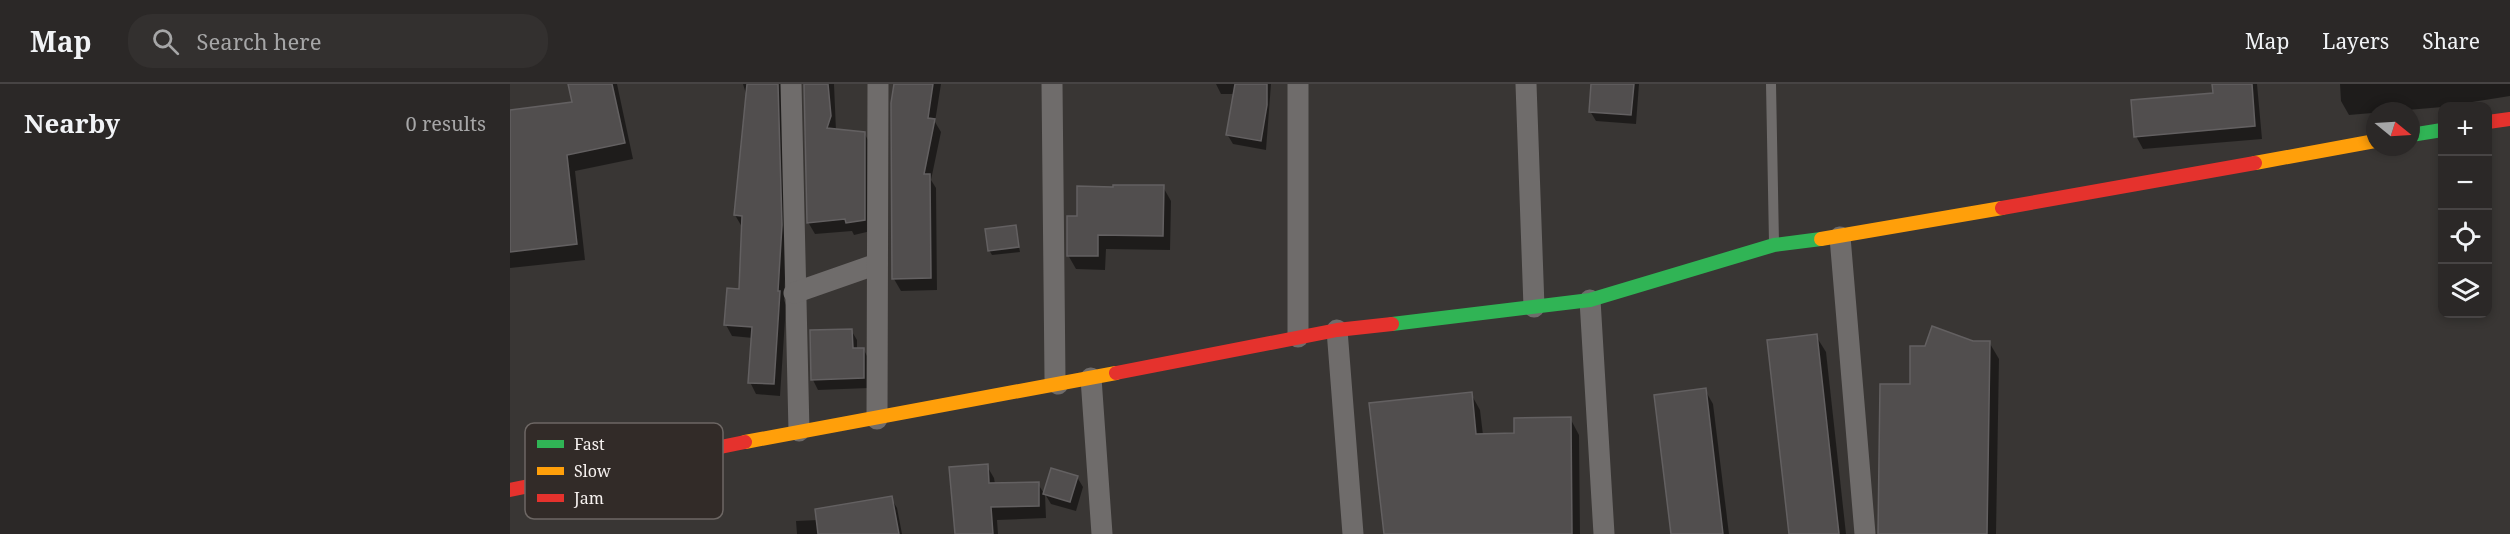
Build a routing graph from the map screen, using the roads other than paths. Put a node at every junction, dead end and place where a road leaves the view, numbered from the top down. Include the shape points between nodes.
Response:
1 (791, 84) edge
2 (878, 84) edge
3 (1052, 84) edge
4 (1298, 84) edge
5 (1526, 84) edge
6 (1771, 84) edge
7 (2510, 119) edge
8 (2492, 121) edge
9 (2438, 131) edge
10 (2420, 134) edge
11 (2366, 143) edge
12 (1840, 237) junction
13 (1774, 245) junction
14 (878, 264) junction
15 (795, 293) junction
16 (1590, 300) junction
17 (1534, 307) junction
18 (1337, 330) junction
19 (1298, 338) junction
20 (1091, 378) junction
21 (1058, 384) junction
22 (877, 419) junction
23 (799, 431) junction
24 (723, 447) edge
25 (525, 487) edge
26 (510, 490) edge
27 (1102, 534) edge
28 (1353, 534) edge
29 (1604, 534) edge
30 (1865, 534) edge

1 - 15 street
2 - 14 street
3 - 21 street
4 - 19 street
5 - 17 street
6 - 13 lane
7 - 8 street
9 - 10 street
11 - 12 street
12 - 13 street
12 - 30 street
13 - 16 street
14 - 15 street
14 - 22 street
15 - 23 street
16 - 17 street
16 - 29 street
17 - 18 street
18 - 19 street
18 - 28 street
19 - 20 street
20 - 21 street
20 - 27 street
21 - 22 street
22 - 23 street
23 - 24 street
25 - 26 street

